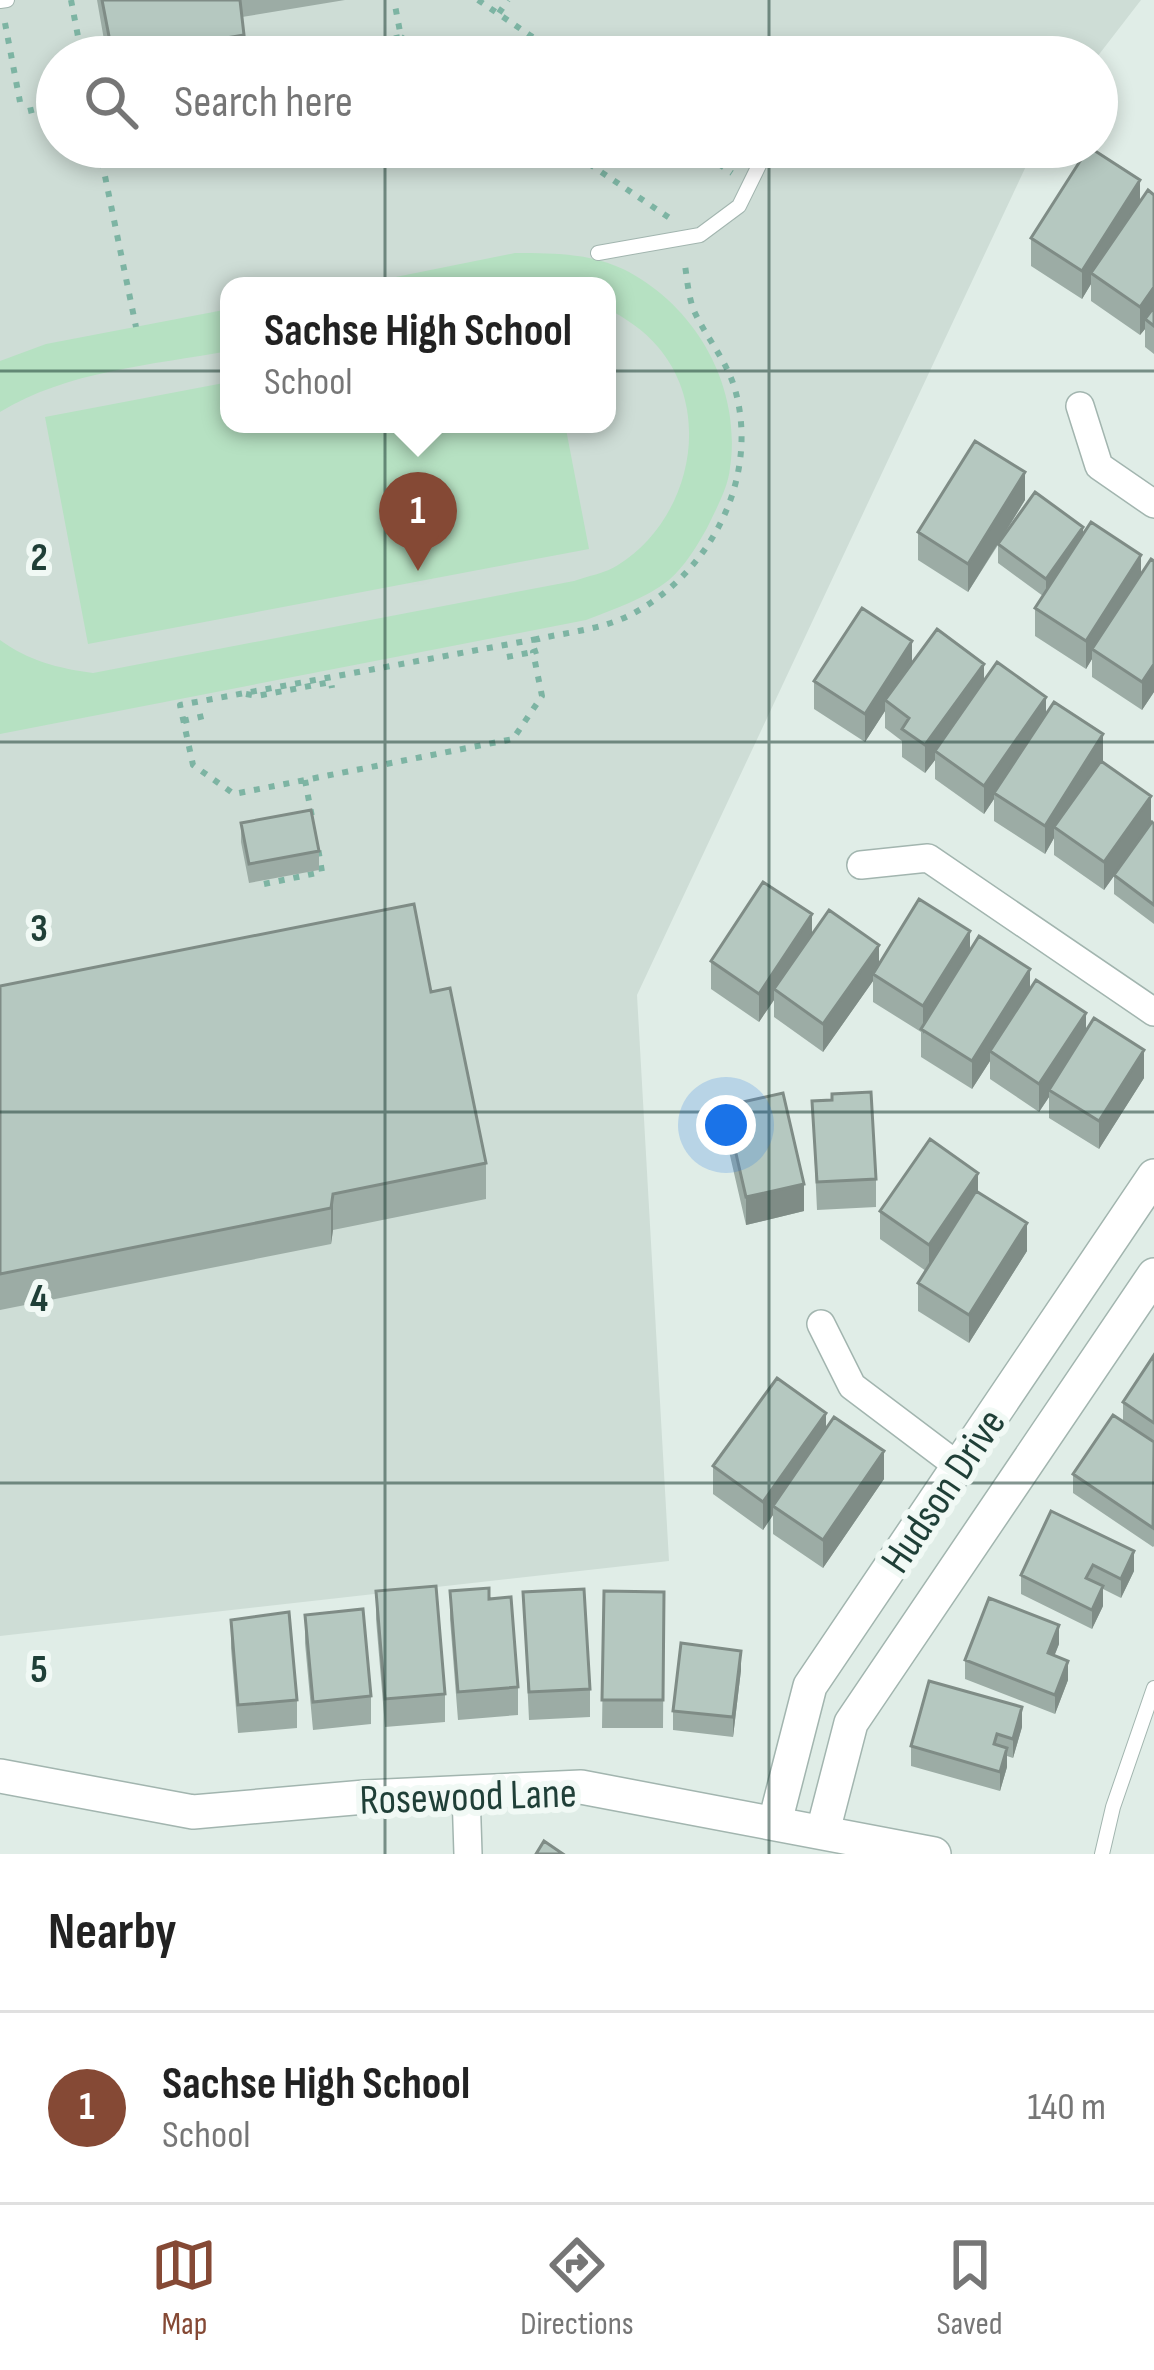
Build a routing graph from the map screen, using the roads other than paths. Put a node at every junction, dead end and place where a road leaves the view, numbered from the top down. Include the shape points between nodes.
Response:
1 (758, 168) edge
2 (598, 253) dead end
3 (1080, 406) dead end
4 (1154, 504) edge
5 (861, 865) dead end
6 (1154, 1012) edge
7 (1154, 1176) edge
8 (1154, 1275) edge
9 (821, 1324) dead end
10 (958, 1466) junction
11 (1154, 1688) edge
12 (0, 1776) edge
13 (466, 1792) junction
14 (775, 1822) junction
15 (823, 1831) junction
16 (468, 1854) edge
17 (934, 1854) edge
18 (1102, 1854) edge

1 - 2 lane via 740,206 700,235
3 - 4 street via 1099,466
5 - 6 street via 928,858
7 - 10 street, Hudson Drive
8 - 15 street, Hudson Drive via 851,1723
9 - 10 street via 852,1386
10 - 14 street, Hudson Drive via 810,1686
11 - 18 lane
12 - 13 street, Rosewood Lane via 193,1812
13 - 14 street, Rosewood Lane via 581,1787
13 - 16 street
14 - 15 street, Rosewood Lane
15 - 17 street, Rosewood Lane

